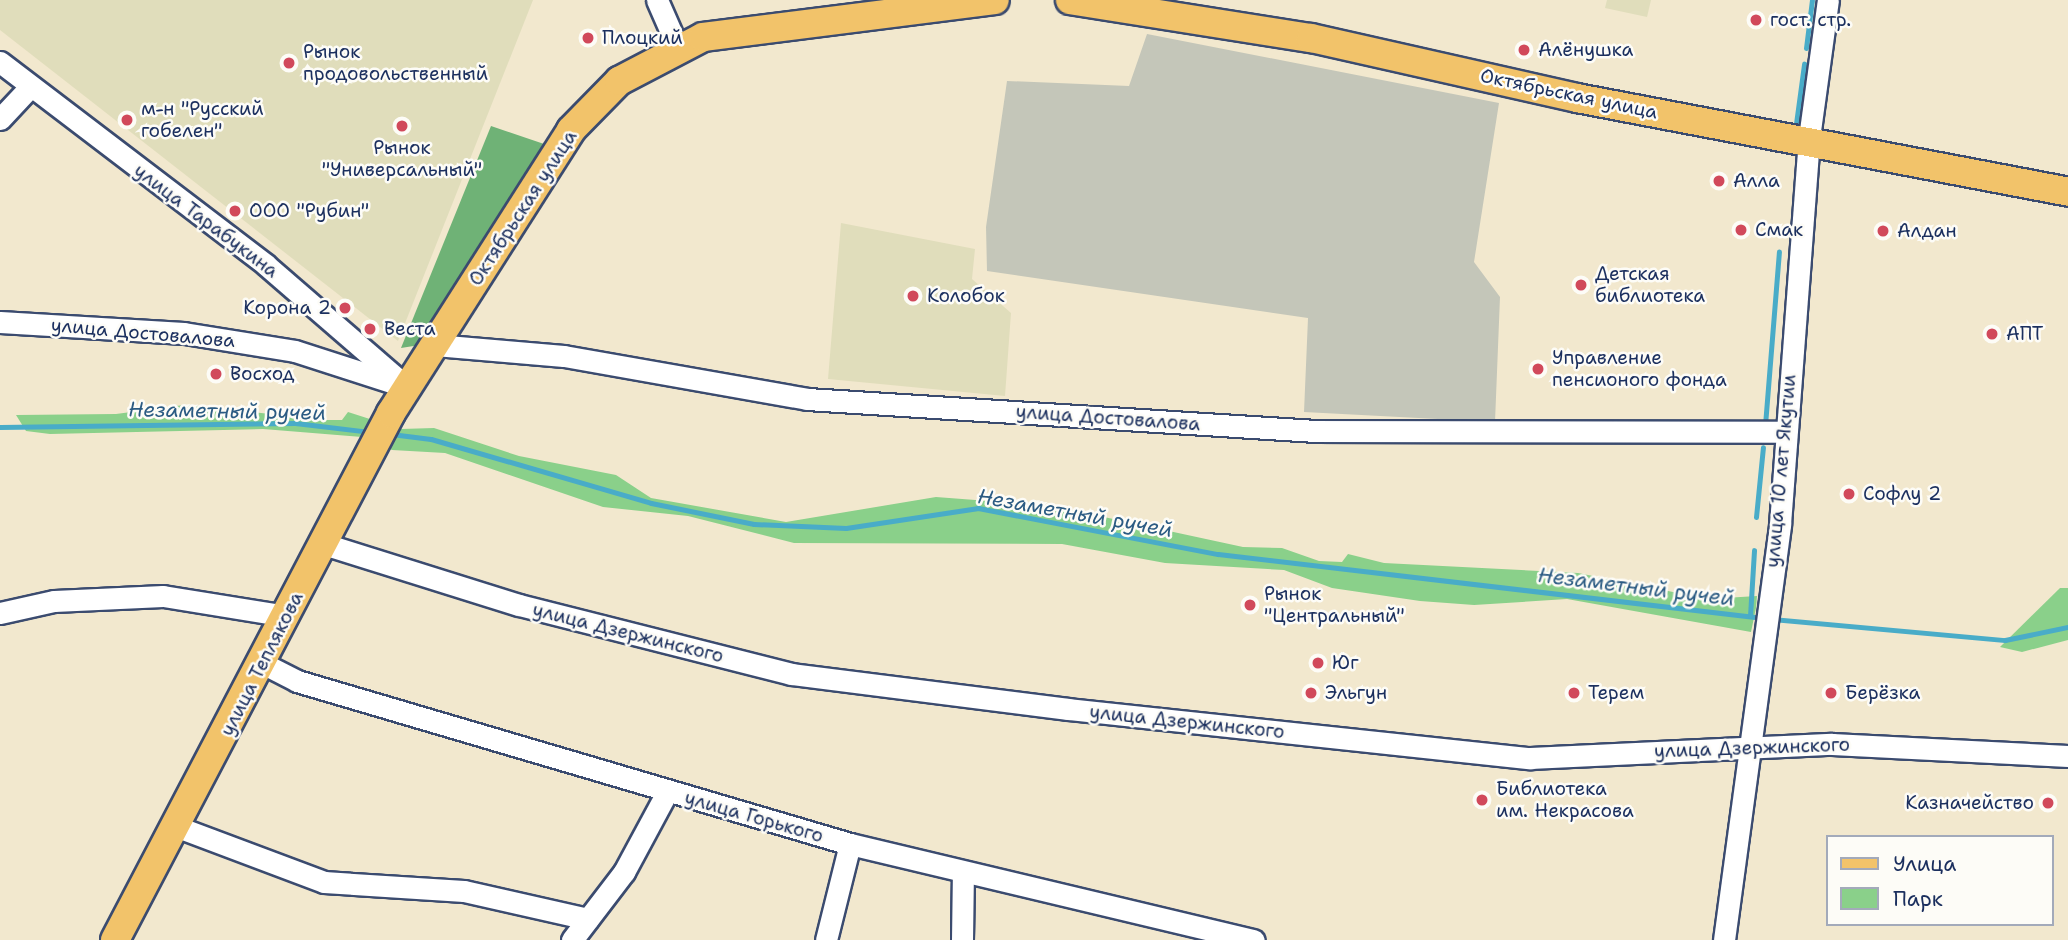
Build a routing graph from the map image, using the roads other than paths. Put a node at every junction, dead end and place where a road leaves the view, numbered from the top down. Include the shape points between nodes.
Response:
1 (657, 0) edge
2 (995, 0) edge
3 (1070, 0) edge
4 (1828, 0) edge
5 (678, 48) junction
6 (0, 62) edge
7 (29, 88) junction
8 (0, 119) edge
9 (1809, 138) junction
10 (2068, 192) edge
11 (0, 322) edge
12 (435, 345) junction
13 (407, 387) junction
14 (1784, 432) junction
15 (324, 544) junction
16 (0, 613) edge
17 (287, 616) junction
18 (264, 664) junction
19 (1748, 748) junction
20 (2068, 756) edge
21 (667, 792) junction
22 (174, 826) junction
23 (850, 844) junction
24 (963, 872) junction
25 (587, 919) junction
26 (115, 940) edge
27 (572, 940) edge
28 (826, 940) edge
29 (962, 940) edge
30 (1254, 940) edge
31 (1724, 940) edge

1 - 5 street
2 - 5 main road, Октябрьская улица via 737,29
3 - 9 main road, Октябрьская улица via 1311,38 1577,98
4 - 9 street, улица 10 лет Якутии
5 - 12 main road, Октябрьская улица via 619,80 571,130
6 - 7 street, улица Тарабукина
7 - 8 street
7 - 13 street, улица Тарабукина via 266,265
9 - 10 main road, Октябрьская улица
9 - 14 street, улица 10 лет Якутии
11 - 13 street, улица Достовалова via 184,333 295,351
12 - 13 main road, Октябрьская улица
12 - 14 street, улица Достовалова via 564,356 807,399 1314,431
13 - 15 main road, улица Теплякова
14 - 19 street, улица 10 лет Якутии via 1766,640
15 - 17 main road, улица Теплякова
15 - 19 street, улица Дзержинского via 519,605 791,674 1530,758
16 - 17 street via 54,601 163,596
17 - 18 main road, улица Теплякова
18 - 21 street, улица Горького via 297,681
18 - 22 main road, улица Теплякова
19 - 20 street, улица Дзержинского via 1979,747
19 - 31 street, улица 10 лет Якутии
21 - 23 street, улица Горького
21 - 25 street via 624,872
22 - 25 street via 324,882 464,891
22 - 26 main road, улица Теплякова
23 - 24 street, улица Горького
23 - 28 street
24 - 29 street
24 - 30 street, улица Горького
25 - 27 street

